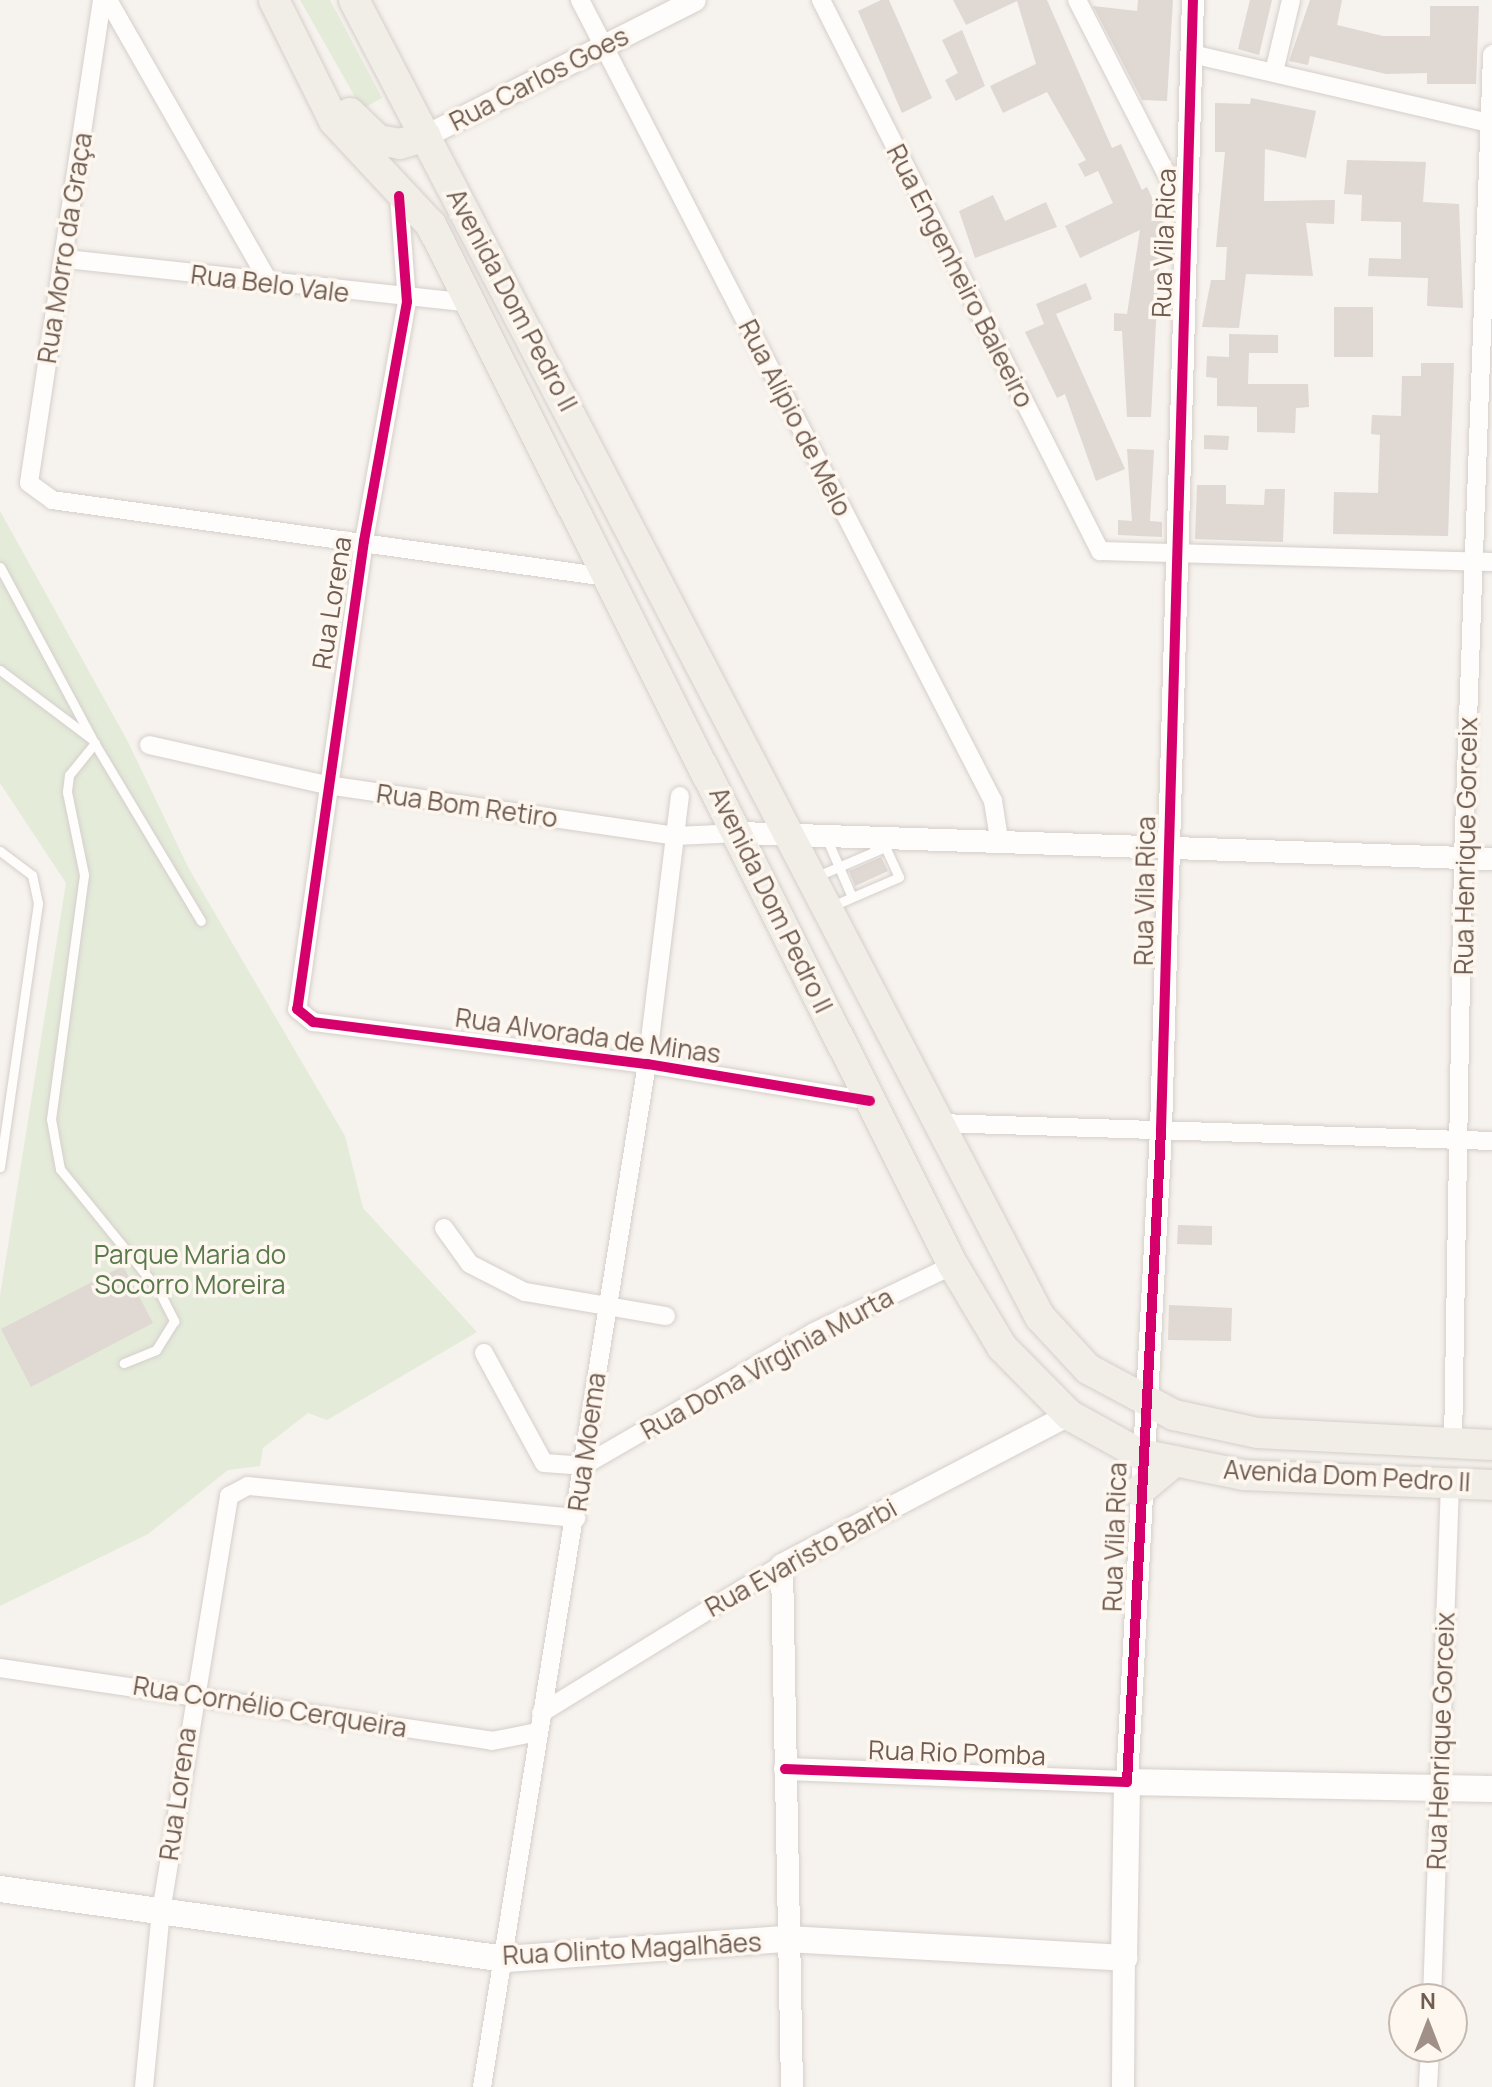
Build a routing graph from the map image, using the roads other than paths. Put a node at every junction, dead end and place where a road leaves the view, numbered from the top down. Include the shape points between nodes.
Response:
1 (105, 0) edge
2 (276, 0) edge
3 (354, 0) edge
4 (580, 0) edge
5 (695, 0) edge
6 (821, 0) edge
7 (1077, 0) edge
8 (1193, 0) edge
9 (1291, 0) edge
10 (604, 46) junction
11 (1192, 54) junction
12 (1492, 55) edge
13 (1274, 72) junction
14 (1491, 124) edge
15 (426, 136) junction
16 (399, 196) junction
17 (1187, 214) junction
18 (66, 259) junction
19 (270, 284) junction
20 (407, 302) junction
21 (473, 303) junction
22 (364, 541) junction
23 (1177, 553) junction
24 (1484, 562) edge
25 (0, 567) edge
26 (607, 577) junction
27 (0, 670) edge
28 (93, 741) junction
29 (149, 745) dead end
30 (327, 785) junction
31 (680, 796) dead end
32 (740, 833) junction
33 (675, 836) junction
34 (788, 837) junction
35 (826, 837) junction
36 (999, 839) junction
37 (883, 842) junction
38 (1170, 845) junction
39 (0, 851) edge
40 (1463, 858) junction
41 (1492, 859) edge
42 (838, 867) junction
43 (810, 879) junction
44 (839, 902) junction
45 (201, 921) dead end
46 (301, 1017) joint
47 (647, 1064) junction
48 (870, 1101) junction
49 (939, 1123) junction
50 (1161, 1130) junction
51 (1461, 1140) junction
52 (1492, 1141) edge
53 (0, 1167) edge
54 (444, 1228) dead end
55 (953, 1265) junction
56 (607, 1309) junction
57 (666, 1316) dead end
58 (484, 1353) dead end
59 (123, 1363) dead end
60 (1147, 1405) junction
61 (1069, 1415) junction
62 (1453, 1445) junction
63 (1492, 1445) edge
64 (1140, 1454) junction
65 (1175, 1461) junction
66 (583, 1466) junction
67 (1450, 1484) junction
68 (1492, 1485) edge
69 (1139, 1491) junction
70 (576, 1518) junction
71 (782, 1565) junction
72 (0, 1668) edge
73 (193, 1693) junction
74 (541, 1713) junction
75 (538, 1732) junction
76 (785, 1769) junction
77 (1127, 1782) junction
78 (1440, 1788) junction
79 (1492, 1789) edge
80 (0, 1889) edge
81 (161, 1912) junction
82 (787, 1939) junction
83 (1124, 1958) junction
84 (506, 1959) junction
85 (1433, 1983) edge
86 (1429, 2063) edge
87 (144, 2087) edge
88 (482, 2087) edge
89 (792, 2087) edge
90 (1123, 2087) edge
91 (1428, 2087) edge

1 - 18 street, Rua Morro da Graça
1 - 19 street
2 - 15 main road via 338,101 370,132 400,144
2 - 16 main road, Avenida Dom Pedro II via 334,121
3 - 15 main road, Avenida Dom Pedro II
4 - 10 street, Rua Alípio de Melo
5 - 10 street, Rua Carlos Goes
6 - 23 street, Rua Engenheiro Baleeiro via 1100,551
7 - 17 street
8 - 11 street, Rua Vila Rica
9 - 13 street
10 - 15 street, Rua Carlos Goes
10 - 36 street, Rua Alípio de Melo via 993,801
11 - 13 street
11 - 17 street, Rua Vila Rica
12 - 14 street, Rua Henrique Gorceix
13 - 14 street
14 - 24 street, Rua Henrique Gorceix
15 - 34 main road, Avenida Dom Pedro II
16 - 20 street, Rua Lorena
16 - 21 main road, Avenida Dom Pedro II via 431,225
17 - 23 street, Rua Vila Rica
18 - 19 street, Rua Belo Vale
18 - 22 street, Rua Morro da Graça via 27,472 37,491 52,500
19 - 20 street, Rua Belo Vale
20 - 21 street, Rua Belo Vale
20 - 22 street, Rua Lorena
21 - 26 main road, Avenida Dom Pedro II
22 - 26 street
22 - 30 street, Rua Lorena
23 - 24 street
23 - 38 street, Rua Vila Rica
24 - 40 street, Rua Henrique Gorceix
25 - 28 lane
26 - 32 main road, Avenida Dom Pedro II
27 - 28 lane
28 - 45 lane
28 - 59 lane via 69,775 67,792 84,875 51,1119 60,1169 159,1291 174,1321 156,1350
29 - 30 street, Rua Bom Retiro
30 - 33 street, Rua Bom Retiro
30 - 46 street, Rua Lorena via 296,1002
31 - 33 street, Rua Moema
32 - 33 street, Rua Bom Retiro
32 - 34 street, Rua Bom Retiro
32 - 48 main road, Avenida Dom Pedro II
33 - 47 street, Rua Moema
34 - 35 street, Rua Bom Retiro
34 - 43 main road, Avenida Dom Pedro II
35 - 37 street, Rua Bom Retiro
35 - 42 lane
36 - 37 street, Rua Bom Retiro
36 - 38 street, Rua Bom Retiro
37 - 42 lane
37 - 44 lane via 899,877
38 - 40 street, Rua Bom Retiro
38 - 50 street, Rua Vila Rica
39 - 53 lane via 32,875 38,903
40 - 41 street, Rua Bom Retiro
40 - 51 street, Rua Henrique Gorceix
42 - 43 lane
42 - 44 lane
43 - 44 main road, Avenida Dom Pedro II
44 - 49 main road, Avenida Dom Pedro II
46 - 47 street, Rua Alvorada de Minas
47 - 48 street, Rua Alvorada de Minas
47 - 56 street, Rua Moema
48 - 55 main road, Avenida Dom Pedro II
49 - 50 street
49 - 60 main road, Avenida Dom Pedro II via 1040,1317 1088,1369
50 - 51 street
50 - 60 street, Rua Vila Rica
51 - 52 street
51 - 62 street, Rua Henrique Gorceix
54 - 56 street via 470,1264 489,1275 525,1292
55 - 61 main road, Avenida Dom Pedro II via 1002,1347
55 - 66 street, Rua Dona Virgínia Murta via 814,1332
56 - 57 street
56 - 66 street, Rua Moema
58 - 66 street via 544,1463
60 - 62 main road, Avenida Dom Pedro II via 1257,1433
60 - 64 street, Rua Vila Rica
61 - 64 main road, Avenida Dom Pedro II
61 - 71 street, Rua Evaristo Barbi
62 - 63 main road, Avenida Dom Pedro II
64 - 65 main road, Avenida Dom Pedro II
64 - 69 street, Rua Vila Rica
65 - 67 main road, Avenida Dom Pedro II via 1244,1475
65 - 69 main road
66 - 70 street, Rua Moema
67 - 68 main road, Avenida Dom Pedro II
67 - 78 street, Rua Henrique Gorceix
69 - 77 street, Rua Vila Rica
70 - 73 street, Rua Lorena via 248,1486 234,1490 226,1503
70 - 74 street, Rua Moema
71 - 74 street, Rua Evaristo Barbi
71 - 76 street
72 - 73 street, Rua Cornélio Cerqueira
73 - 75 street, Rua Cornélio Cerqueira via 492,1741
73 - 81 street, Rua Lorena
74 - 75 street, Rua Moema
75 - 84 street, Rua Moema
76 - 77 street, Rua Rio Pomba
76 - 82 street
77 - 78 main road, Rua Rio Pomba
77 - 83 main road, Rua Vila Rica
78 - 79 main road, Rua Rio Pomba
78 - 85 street, Rua Henrique Gorceix
80 - 81 main road, Rua Olinto Magalhães
81 - 84 main road, Rua Olinto Magalhães
81 - 87 street, Rua Lorena
82 - 83 main road, Rua Olinto Magalhães
82 - 84 main road, Rua Olinto Magalhães
82 - 89 street
83 - 90 street, Rua Vila Rica
84 - 88 street, Rua Moema
86 - 91 street

